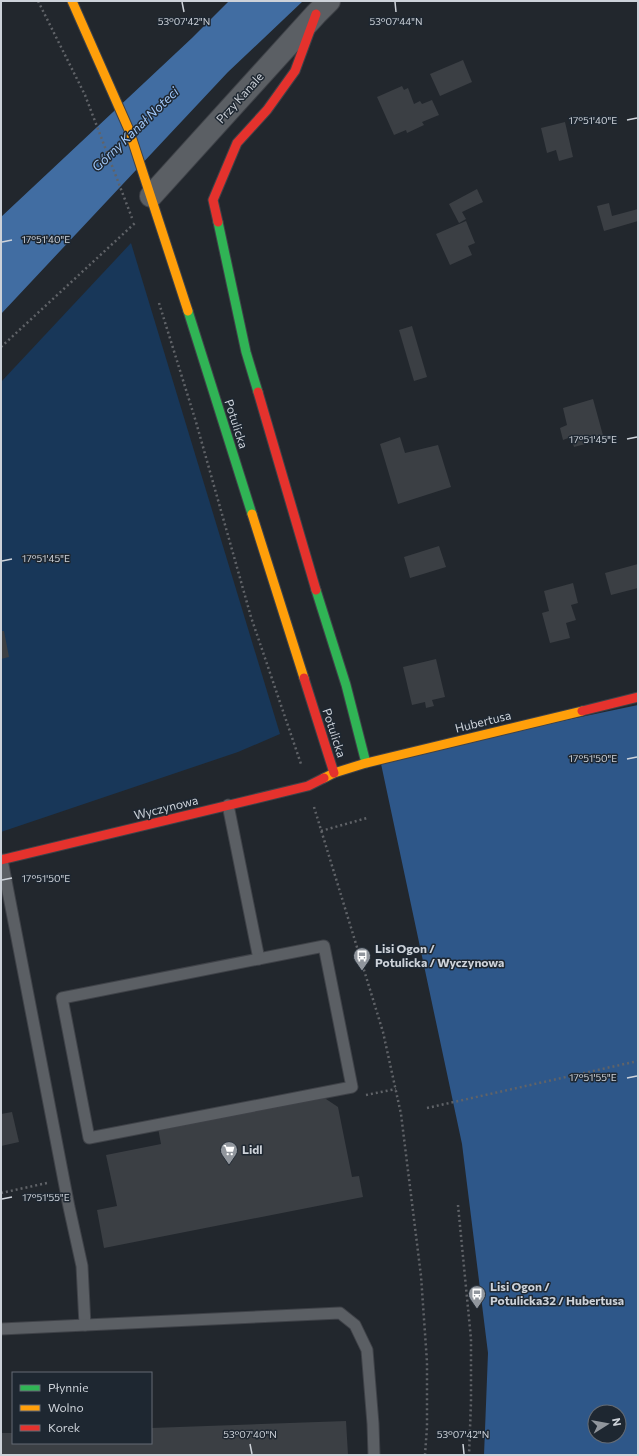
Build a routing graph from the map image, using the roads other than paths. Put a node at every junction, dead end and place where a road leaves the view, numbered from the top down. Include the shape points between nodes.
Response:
1 (72, 1) edge
2 (322, 7) edge
3 (148, 186) junction
4 (638, 697) edge
5 (366, 763) junction
6 (334, 773) junction
7 (228, 805) junction
8 (2, 860) edge
9 (259, 959) junction
10 (85, 1325) junction
11 (1, 1329) edge
12 (374, 1455) edge

1 - 3 street, Potulicka via 129,130
2 - 3 street, Przy Kanale
2 - 5 street via 295,71 267,110 237,143 213,200 246,352 308,566 346,685
3 - 6 street, Potulicka
4 - 5 street, Hubertusa
5 - 6 street, Hubertusa
6 - 7 street, Wyczynowa via 308,786
7 - 8 street, Wyczynowa
7 - 9 lane
8 - 10 lane via 63,1180 82,1266
9 - 9 lane via 62,998 89,1138 352,1087 324,946
10 - 11 lane
10 - 12 lane via 340,1313 355,1325 367,1350

